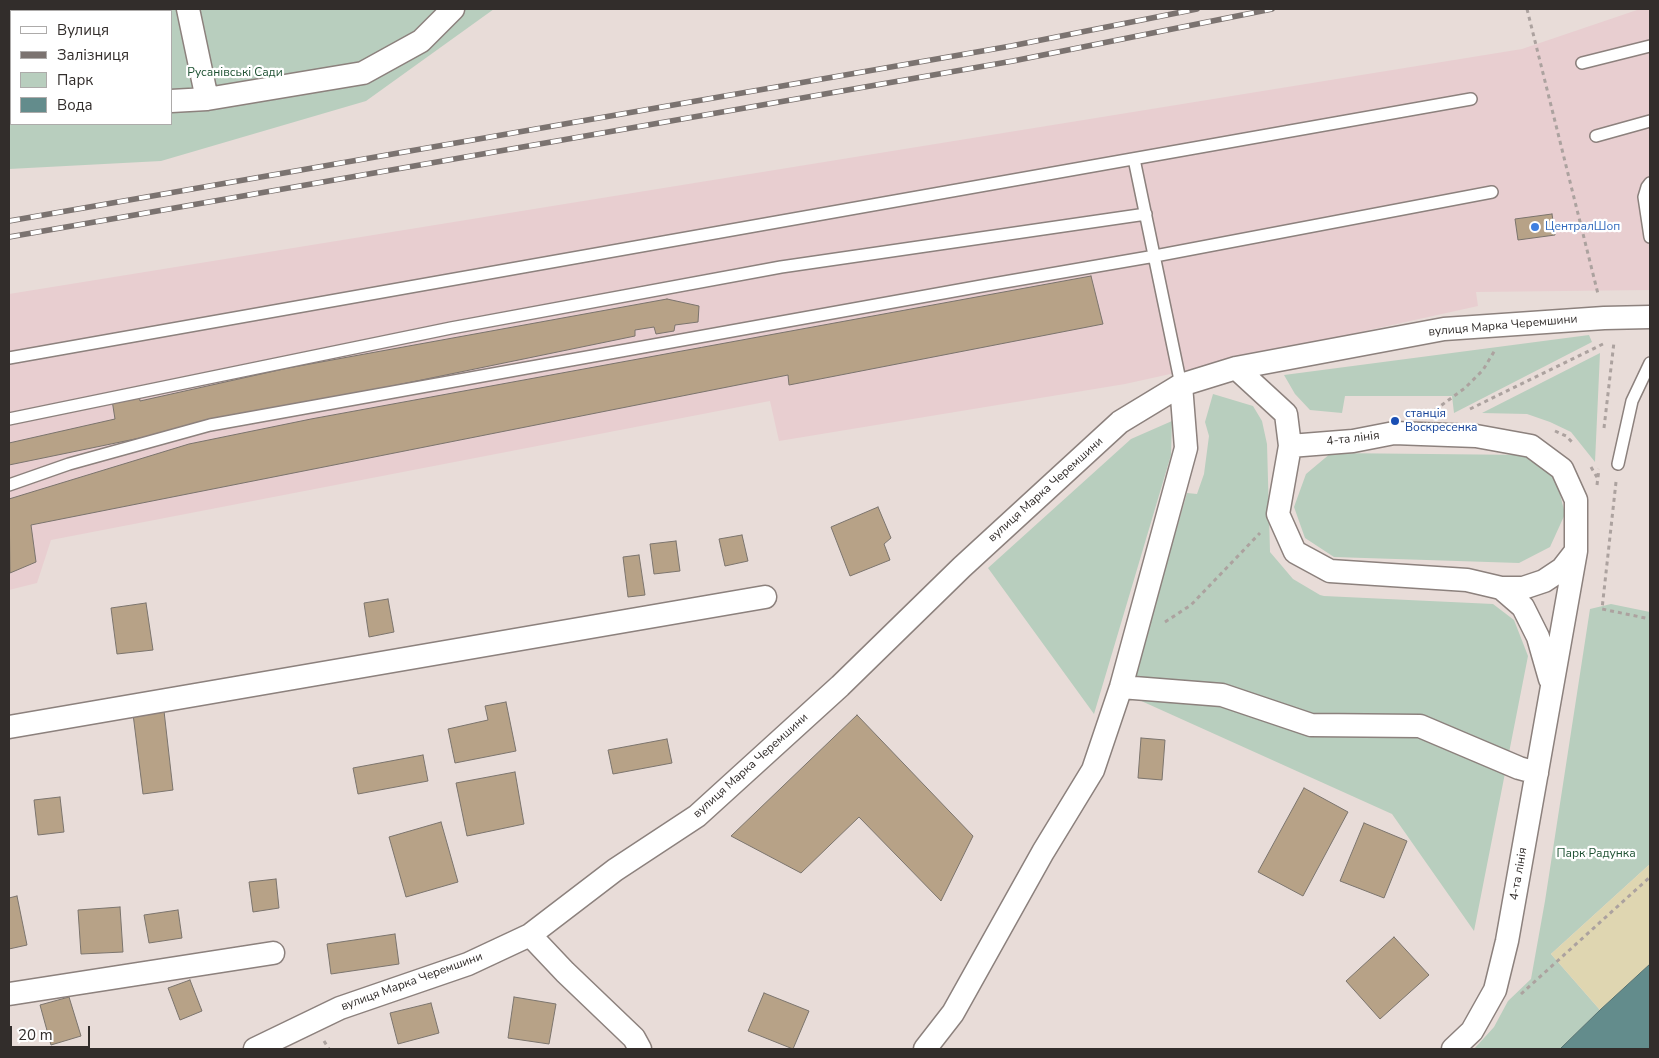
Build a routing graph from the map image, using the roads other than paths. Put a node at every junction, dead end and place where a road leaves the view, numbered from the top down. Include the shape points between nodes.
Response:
1 (188, 9) edge
2 (453, 9) edge
3 (1650, 46) edge
4 (1582, 63) dead end
5 (207, 98) junction
6 (1471, 99) dead end
7 (172, 101) edge
8 (1650, 122) edge
9 (1596, 136) dead end
10 (1134, 159) junction
11 (1650, 183) edge
12 (1492, 192) dead end
13 (1146, 214) junction
14 (1650, 236) edge
15 (1155, 256) junction
16 (1650, 317) edge
17 (9, 358) edge
18 (1650, 363) edge
19 (1236, 368) junction
20 (1182, 385) junction
21 (9, 419) edge
22 (1290, 446) junction
23 (1618, 464) road end
24 (9, 485) edge
25 (1576, 551) junction
26 (1500, 588) junction
27 (766, 597) dead end
28 (1552, 686) junction
29 (1121, 687) junction
30 (9, 728) edge
31 (1537, 773) junction
32 (530, 935) junction
33 (273, 953) dead end
34 (9, 994) edge
35 (255, 1049) edge
36 (640, 1049) edge
37 (926, 1049) edge
38 (1453, 1049) edge

1 - 5 street
2 - 5 street via 421,41 363,73
3 - 4 lane
5 - 7 street
6 - 10 lane
8 - 9 lane
10 - 13 lane
10 - 17 lane
11 - 14 lane via 1644,197
12 - 15 lane
13 - 15 lane
13 - 21 lane via 762,270 451,328
15 - 20 lane
15 - 24 lane via 210,426 69,464
16 - 19 street, вулиця Марка Черемшини via 1444,328
18 - 23 lane via 1632,401
19 - 20 street, вулиця Марка Черемшини
19 - 22 street via 1286,414
20 - 29 street via 1186,448
20 - 32 street, вулиця Марка Черемшини via 1120,422 697,816 615,870
22 - 25 street, 4-та лінія via 1394,434 1476,436 1531,446 1562,469 1576,500
22 - 26 street, 4-та лінія via 1278,514 1295,552 1330,572 1467,580
25 - 26 street, 4-та лінія via 1562,569 1544,581 1523,588
25 - 28 street, 4-та лінія
26 - 28 street, 4-та лінія via 1523,607 1538,637
27 - 30 street
28 - 31 street, 4-та лінія
29 - 31 street via 1222,695 1311,725 1420,726
29 - 37 street via 1092,770 953,1013
31 - 38 street, 4-та лінія via 1495,990 1472,1031
32 - 35 street, вулиця Марка Черемшини via 468,964 340,1008
32 - 36 street via 634,1038
33 - 34 street

